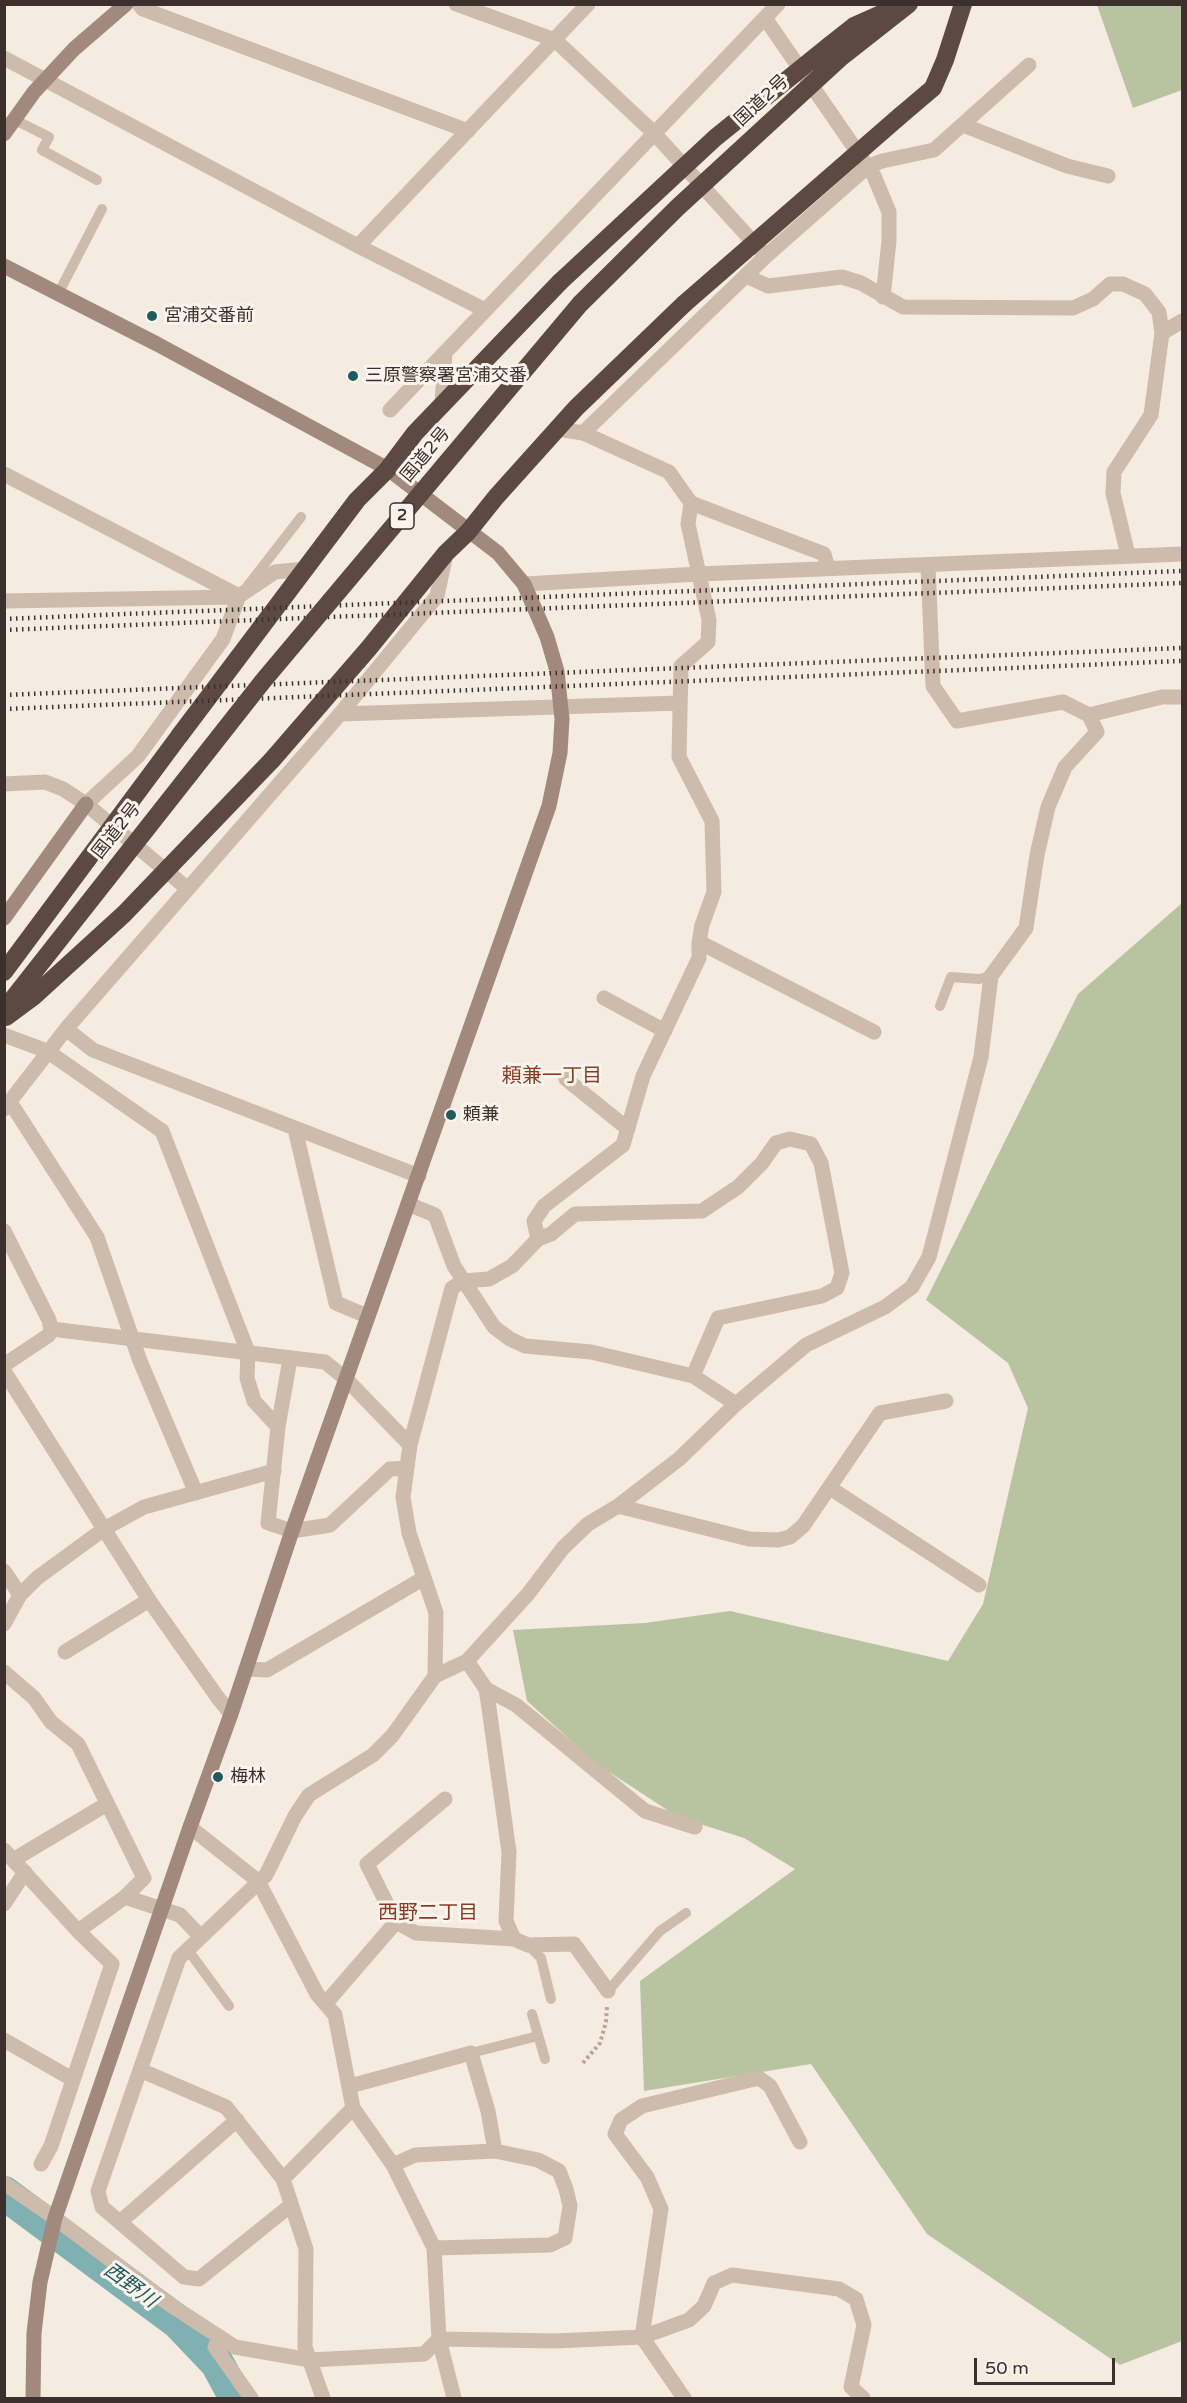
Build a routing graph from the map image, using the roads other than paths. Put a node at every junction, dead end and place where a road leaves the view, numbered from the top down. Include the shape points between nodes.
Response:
1 (126, 4) edge
2 (139, 4) edge
3 (456, 4) edge
4 (588, 4) edge
5 (778, 4) edge
6 (903, 4) edge
7 (909, 4) edge
8 (963, 4) edge
9 (765, 18) junction
10 (555, 40) junction
11 (835, 52) junction
12 (4, 58) edge
13 (1029, 64) dead end
14 (46, 79) junction
15 (15, 120) junction
16 (963, 125) junction
17 (468, 131) junction
18 (654, 133) junction
19 (4, 134) edge
20 (867, 167) junction
21 (1108, 176) dead end
22 (97, 180) dead end
23 (102, 209) dead end
24 (358, 246) junction
25 (766, 256) junction
26 (4, 266) edge
27 (746, 276) junction
28 (58, 294) junction
29 (883, 297) junction
30 (485, 310) junction
31 (1182, 321) edge
32 (1162, 333) junction
33 (445, 352) junction
34 (441, 405) junction
35 (390, 410) dead end
36 (558, 429) junction
37 (583, 433) junction
38 (388, 469) junction
39 (4, 474) edge
40 (691, 503) junction
41 (301, 516) dead end
42 (468, 532) junction
43 (446, 553) junction
44 (1182, 554) edge
45 (1128, 555) junction
46 (928, 565) junction
47 (828, 568) junction
48 (305, 569) junction
49 (699, 574) junction
50 (205, 579) junction
51 (525, 584) junction
52 (239, 596) junction
53 (197, 597) junction
54 (4, 601) edge
55 (1182, 697) edge
56 (680, 703) junction
57 (560, 706) junction
58 (340, 714) junction
59 (1089, 715) junction
60 (4, 784) edge
61 (86, 804) junction
62 (188, 889) junction
63 (4, 918) edge
64 (699, 942) junction
65 (4, 972) edge
66 (991, 976) junction
67 (603, 998) dead end
68 (940, 1006) dead end
69 (4, 1010) edge
70 (4, 1018) edge
71 (66, 1029) junction
72 (664, 1031) junction
73 (874, 1032) dead end
74 (4, 1035) edge
75 (47, 1052) junction
76 (566, 1079) dead end
77 (7, 1105) edge
78 (295, 1129) junction
79 (628, 1129) junction
80 (419, 1176) junction
81 (408, 1204) junction
82 (4, 1231) edge
83 (538, 1239) junction
84 (463, 1281) junction
85 (367, 1316) junction
86 (51, 1329) junction
87 (134, 1338) junction
88 (248, 1352) junction
89 (290, 1359) junction
90 (4, 1365) edge
91 (4, 1371) edge
92 (693, 1376) junction
93 (346, 1379) junction
94 (946, 1401) dead end
95 (736, 1404) junction
96 (278, 1427) junction
97 (410, 1445) junction
98 (407, 1468) junction
99 (273, 1471) junction
100 (830, 1488) junction
101 (196, 1493) junction
102 (618, 1506) junction
103 (104, 1529) junction
104 (292, 1531) junction
105 (4, 1570) edge
106 (424, 1578) junction
107 (978, 1585) dead end
108 (20, 1595) junction
109 (149, 1600) junction
110 (4, 1624) edge
111 (65, 1652) dead end
112 (467, 1661) junction
113 (247, 1669) junction
114 (4, 1672) edge
115 (435, 1676) junction
116 (486, 1689) junction
117 (231, 1714) junction
118 (446, 1800) dead end
119 (108, 1804) junction
120 (190, 1827) junction
121 (695, 1827) dead end
122 (9, 1855) edge
123 (25, 1872) junction
124 (258, 1881) junction
125 (125, 1897) junction
126 (4, 1904) edge
127 (162, 1910) junction
128 (686, 1913) dead end
129 (396, 1922) junction
130 (78, 1931) junction
131 (201, 1937) junction
132 (521, 1942) junction
133 (188, 1950) junction
134 (608, 1991) joint
135 (551, 1999) dead end
136 (326, 2003) junction
137 (229, 2006) dead end
138 (532, 2014) dead end
139 (538, 2036) junction
140 (4, 2040) edge
141 (471, 2053) junction
142 (545, 2060) dead end
143 (140, 2070) junction
144 (72, 2079) junction
145 (350, 2086) junction
146 (353, 2108) junction
147 (237, 2120) junction
148 (800, 2142) dead end
149 (495, 2151) junction
150 (41, 2164) dead end
151 (393, 2165) junction
152 (283, 2179) junction
153 (4, 2183) edge
154 (291, 2205) junction
155 (56, 2218) junction
156 (120, 2222) junction
157 (434, 2248) junction
158 (220, 2337) junction
159 (642, 2337) junction
160 (439, 2339) junction
161 (310, 2360) junction
162 (33, 2398) edge
163 (251, 2398) edge
164 (323, 2398) edge
165 (454, 2398) edge
166 (684, 2398) edge
167 (863, 2398) edge

1 - 14 street
2 - 17 street via 143,9
3 - 10 street
4 - 10 street
5 - 9 street
6 - 11 highway via 854,26
7 - 11 highway, 国道2号 / 2
8 - 36 highway, bridge via 933,88 684,304
9 - 18 street
9 - 20 street
10 - 17 street
10 - 18 street
11 - 34 highway, bridge via 715,138 560,282
11 - 69 highway, 国道2号 / 2, bridge via 580,304 263,681
12 - 14 street
13 - 16 street
14 - 15 street
14 - 24 street
15 - 19 street
15 - 22 lane via 49,137 42,150
16 - 20 street via 934,150
16 - 21 street via 1067,166
17 - 24 street
18 - 25 street
18 - 30 street
20 - 25 street
20 - 29 street via 889,212
23 - 28 lane
24 - 30 street
25 - 27 street
26 - 28 street
27 - 29 street via 768,286 842,277
27 - 37 street
28 - 38 street
29 - 32 street via 903,308 1072,308 1093,299 1110,284 1123,284 1145,294 1159,312
30 - 33 street
31 - 32 street
32 - 45 street via 1151,415 1114,472 1113,493
33 - 34 street
33 - 35 street
34 - 38 highway
36 - 37 street
36 - 42 highway
37 - 40 street via 669,472
38 - 42 street
38 - 48 highway via 357,500
39 - 50 street
40 - 47 street via 824,554
40 - 49 street via 688,524
41 - 52 lane
42 - 43 highway
42 - 51 street via 498,554
43 - 58 street via 437,596
43 - 70 highway, bridge via 272,760 124,914 33,998
44 - 45 street
45 - 46 street
46 - 47 street
46 - 59 street via 933,686 957,720 1063,702
47 - 49 street
48 - 52 street via 275,572
48 - 65 highway, bridge
49 - 51 street
49 - 56 street via 709,620 708,642 681,666
50 - 52 street
50 - 53 street
51 - 57 street via 554,663
52 - 53 street
52 - 61 street via 223,639 138,756
53 - 54 street
55 - 59 street via 1162,697
56 - 57 street
56 - 64 street via 679,757 712,820 714,892
57 - 58 street
57 - 80 street via 560,753 549,806
58 - 62 street
59 - 66 street via 1097,732 1065,767 1048,807 1026,928
60 - 61 street via 45,782
61 - 62 street
61 - 63 street
62 - 71 street
64 - 72 street via 699,958
64 - 73 street
66 - 68 lane via 951,976
66 - 95 street via 981,1057 928,1257 912,1287 885,1307 806,1345
67 - 72 street
71 - 75 street
71 - 78 street via 93,1050
72 - 79 street via 643,1076
74 - 75 street
75 - 77 street
75 - 88 street via 162,1131
76 - 79 street
77 - 87 street via 97,1238
78 - 80 street
78 - 85 street via 336,1303
79 - 83 street via 623,1145 544,1206 534,1221
80 - 81 street
81 - 84 street via 435,1215
81 - 85 street
82 - 86 street
83 - 84 street via 512,1266 489,1279
83 - 92 street via 551,1234 575,1214 702,1210 738,1187 776,1143 790,1139 811,1144 821,1163 842,1273 837,1288 822,1296 718,1318
84 - 92 street via 494,1327 525,1346 591,1352
84 - 97 street via 452,1288
85 - 93 street
86 - 87 street
86 - 90 street via 49,1335
87 - 88 street
87 - 101 street
88 - 89 street
88 - 96 street via 247,1378 254,1401
89 - 93 street via 325,1362
89 - 96 street
91 - 103 street
92 - 95 street
93 - 97 street
93 - 104 street
94 - 100 street via 880,1413
95 - 102 street via 679,1458
96 - 99 street
97 - 98 street
98 - 104 street via 390,1469 330,1525
98 - 106 street via 403,1497 409,1533
99 - 101 street
99 - 104 street via 268,1523
100 - 102 street via 803,1526 790,1537 778,1540 750,1539
100 - 107 street
101 - 103 street via 144,1507
102 - 112 street via 588,1524 563,1548 528,1594
103 - 108 street
103 - 109 street
104 - 113 street
105 - 108 street
106 - 113 street via 267,1670
106 - 115 street via 436,1613
108 - 110 street
109 - 111 street
109 - 117 street
112 - 115 street
112 - 116 street
113 - 117 street
114 - 119 street via 34,1698 51,1722 78,1744
115 - 124 street via 392,1736 373,1755 309,1795 266,1875
116 - 121 street via 516,1705 645,1811
116 - 132 street via 508,1852 506,1921
117 - 120 street
118 - 129 street via 367,1864
119 - 122 street
119 - 125 street via 144,1878
120 - 124 street
120 - 127 street
122 - 123 street
123 - 126 street
123 - 130 street
124 - 131 street
124 - 136 street via 317,1994
125 - 127 street
125 - 130 street
127 - 131 street via 180,1915
127 - 155 street
128 - 134 lane via 660,1931
129 - 132 street via 416,1933
129 - 136 street
130 - 144 street via 112,1964
131 - 133 street
132 - 134 street via 574,1944
132 - 135 lane via 541,1958
133 - 137 lane
133 - 143 street via 179,1958
136 - 145 street via 335,2015
138 - 139 lane
139 - 141 lane
139 - 142 lane
140 - 144 street
141 - 145 street
141 - 149 street
143 - 147 street via 226,2107
143 - 156 street via 98,2191 102,2207
144 - 150 street via 51,2146
145 - 146 street
146 - 151 street
146 - 152 street
147 - 152 street
147 - 156 street
148 - 159 street via 770,2086 759,2079 642,2106 621,2120 615,2133 647,2177 661,2209
149 - 151 street via 415,2155
149 - 157 street via 538,2160 559,2171 570,2206 565,2238 550,2245
151 - 157 street
152 - 154 street
153 - 155 street
154 - 156 street via 199,2280 184,2277
154 - 161 street via 306,2249 305,2347
155 - 158 street via 169,2304
155 - 162 street via 44,2263 34,2333
157 - 160 street
158 - 161 street via 235,2347
158 - 163 street via 215,2347
159 - 160 street via 555,2341
159 - 166 street
159 - 167 street via 689,2320 704,2306 714,2283 732,2275 839,2289 856,2299 864,2325 851,2387
160 - 161 street via 424,2354
160 - 165 street
161 - 164 street

